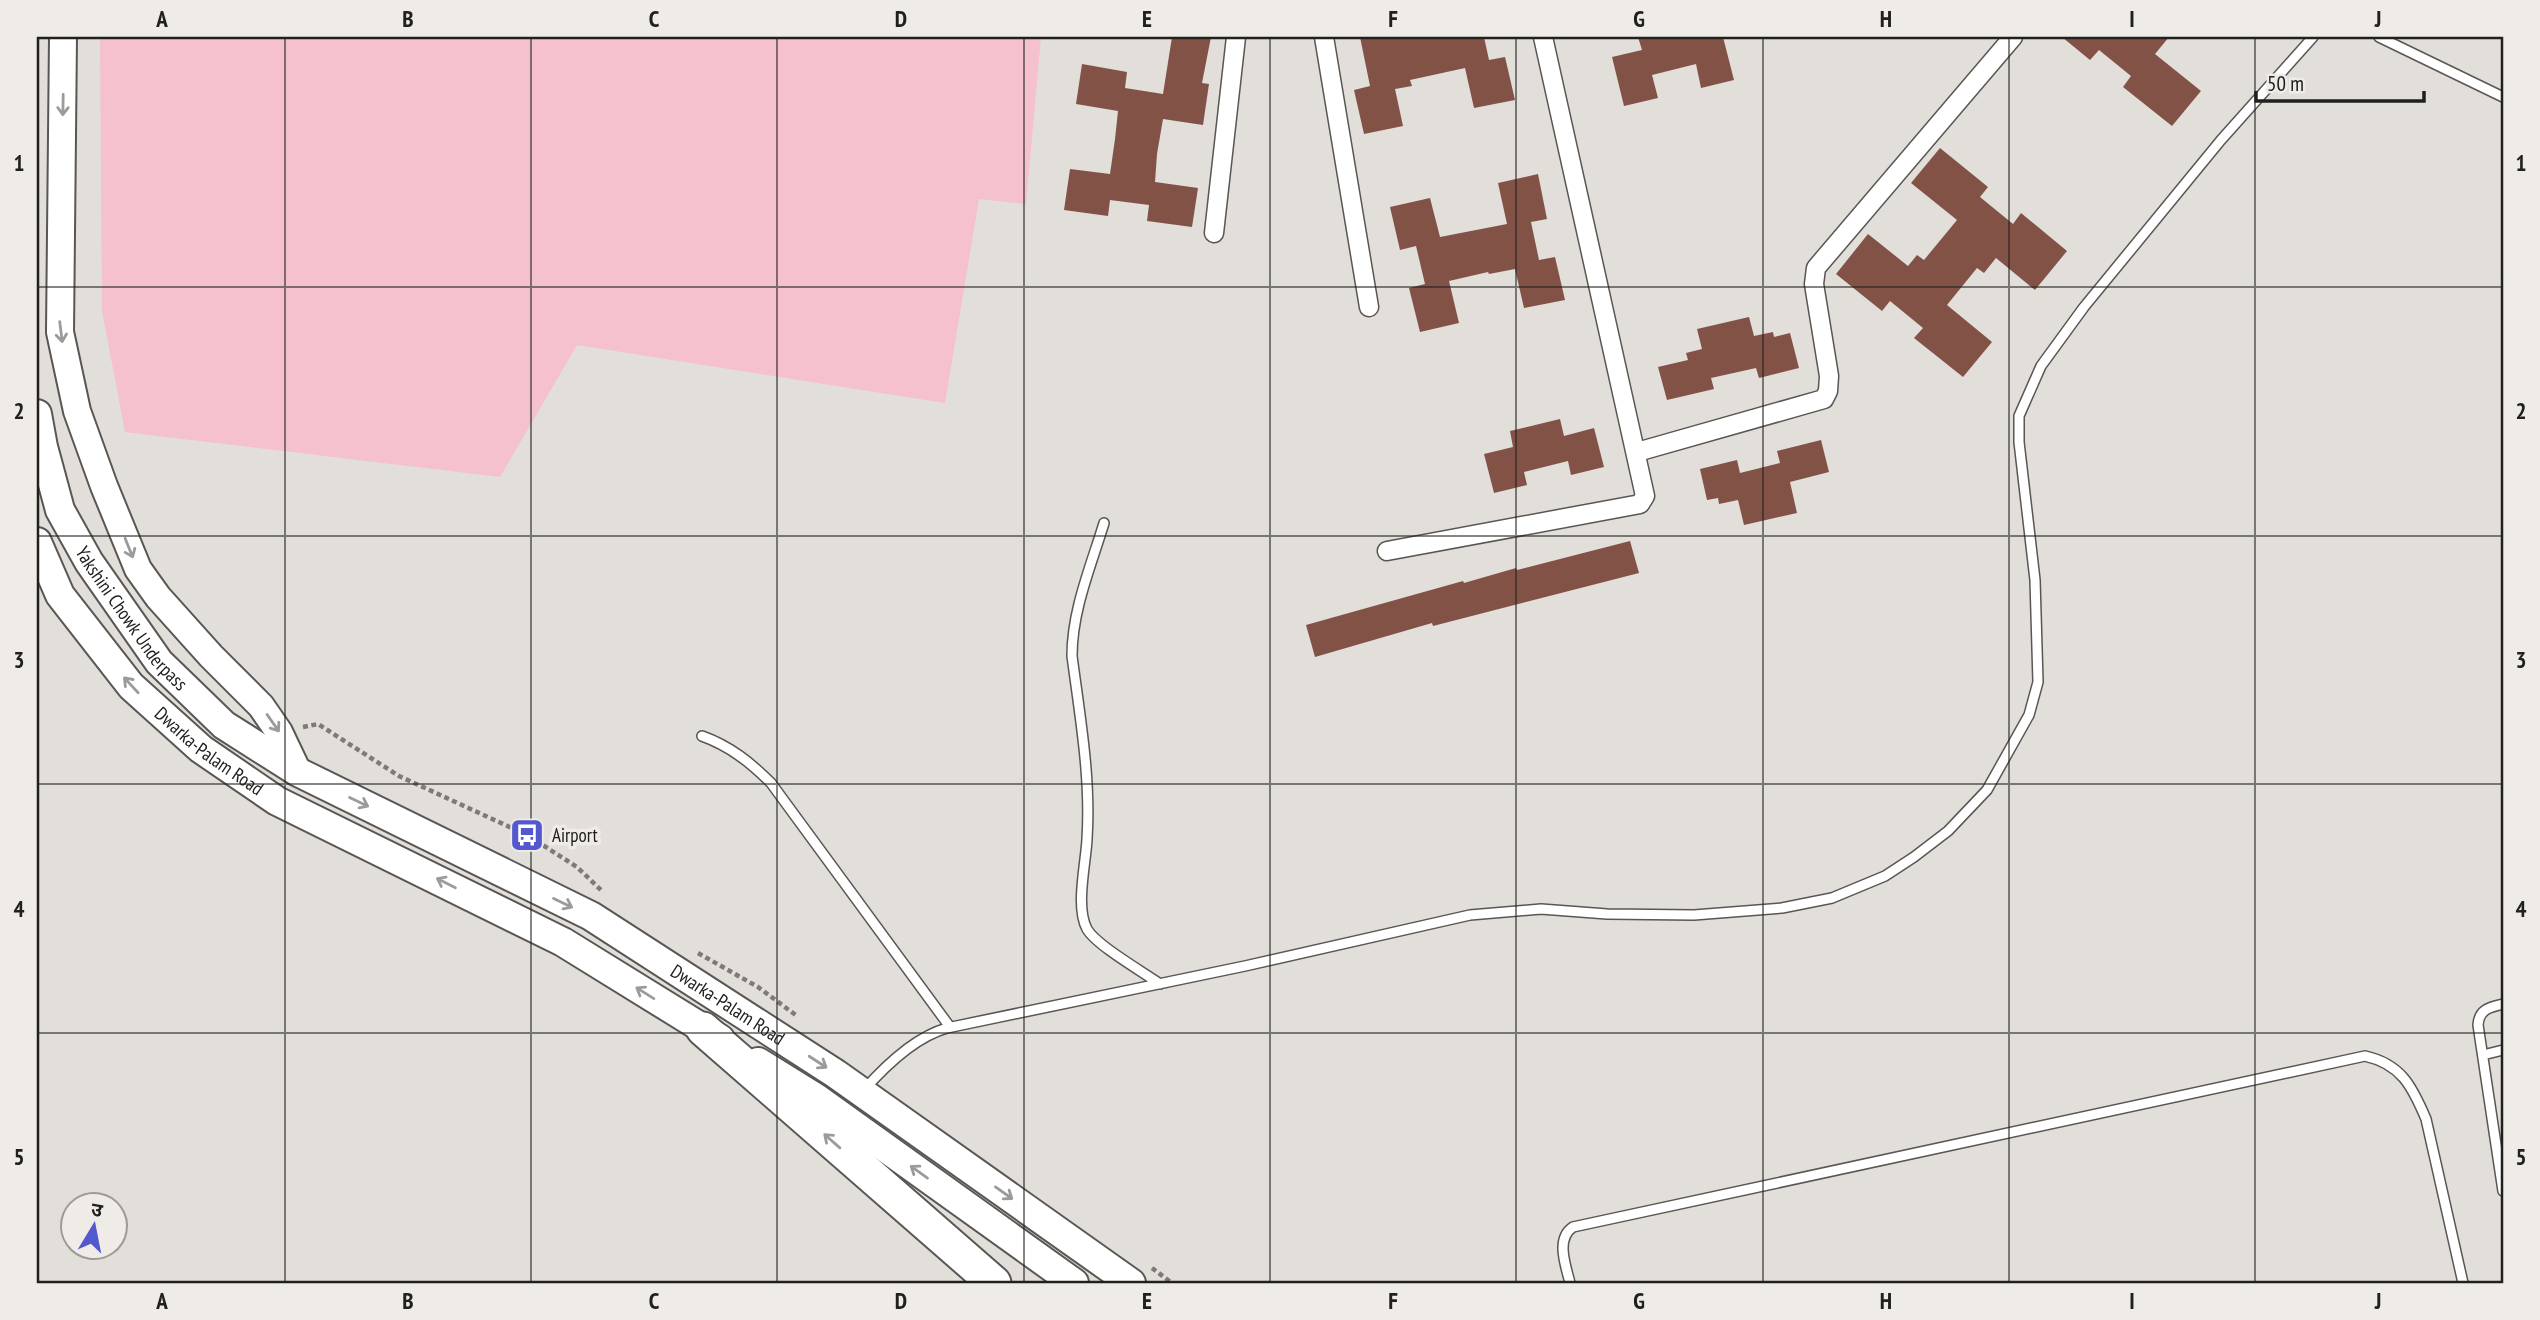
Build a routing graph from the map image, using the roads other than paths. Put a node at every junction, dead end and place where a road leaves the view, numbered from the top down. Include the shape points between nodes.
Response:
1 (64, 37) edge
2 (1236, 37) edge
3 (1324, 37) edge
4 (1543, 37) edge
5 (2013, 37) edge
6 (2313, 37) edge
7 (2379, 37) edge
8 (2503, 97) edge
9 (1214, 233) dead end
10 (1369, 307) dead end
11 (37, 414) edge
12 (1637, 452) junction
13 (1104, 523) dead end
14 (37, 542) edge
15 (1387, 551) dead end
16 (702, 736) dead end
17 (298, 772) junction
18 (1160, 984) junction
19 (2503, 1003) edge
20 (950, 1027) junction
21 (703, 1029) junction
22 (2503, 1049) edge
23 (2483, 1055) junction
24 (862, 1092) junction
25 (2503, 1191) edge
26 (1141, 1275) edge
27 (994, 1283) edge
28 (1074, 1283) edge
29 (1570, 1283) edge
30 (2463, 1283) edge

1 -> 17 street via 59,321 77,411 138,569 158,597 247,691 279,732
2 - 9 street
3 - 10 street
4 - 12 street
5 - 12 street via 1816,268 1814,284 1829,376 1824,399
6 - 18 lane via 2221,140 2084,307 2041,366 2025,397 2018,442 2035,580 2038,682 2029,715 1987,790 1948,831 1885,876 1832,898 1782,908 1694,915 1510,910
7 - 8 lane
11 - 17 main road, Yakshini Chowk Underpass via 60,510 89,562 159,662 224,724
12 - 15 street via 1645,491 1640,504
13 - 18 lane via 1072,640 1088,817 1083,916 1087,930 1097,940
21 -> 14 main road, Dwarka-Palam Road via 563,942 277,800 201,749 131,686 60,595
16 - 20 lane via 733,750 771,783
17 -> 24 main road, Dwarka-Palam Road via 591,916
18 - 20 lane
19 - 23 lane via 2479,1017
20 - 24 lane via 922,1038
27 -> 21 highway
28 -> 21 main road, Dwarka-Palam Road via 816,1098
22 - 23 lane
23 - 25 lane
24 -> 26 main road, Dwarka-Palam Road
29 - 30 lane via 1563,1246 1573,1227 2365,1056 2392,1066 2417,1096

